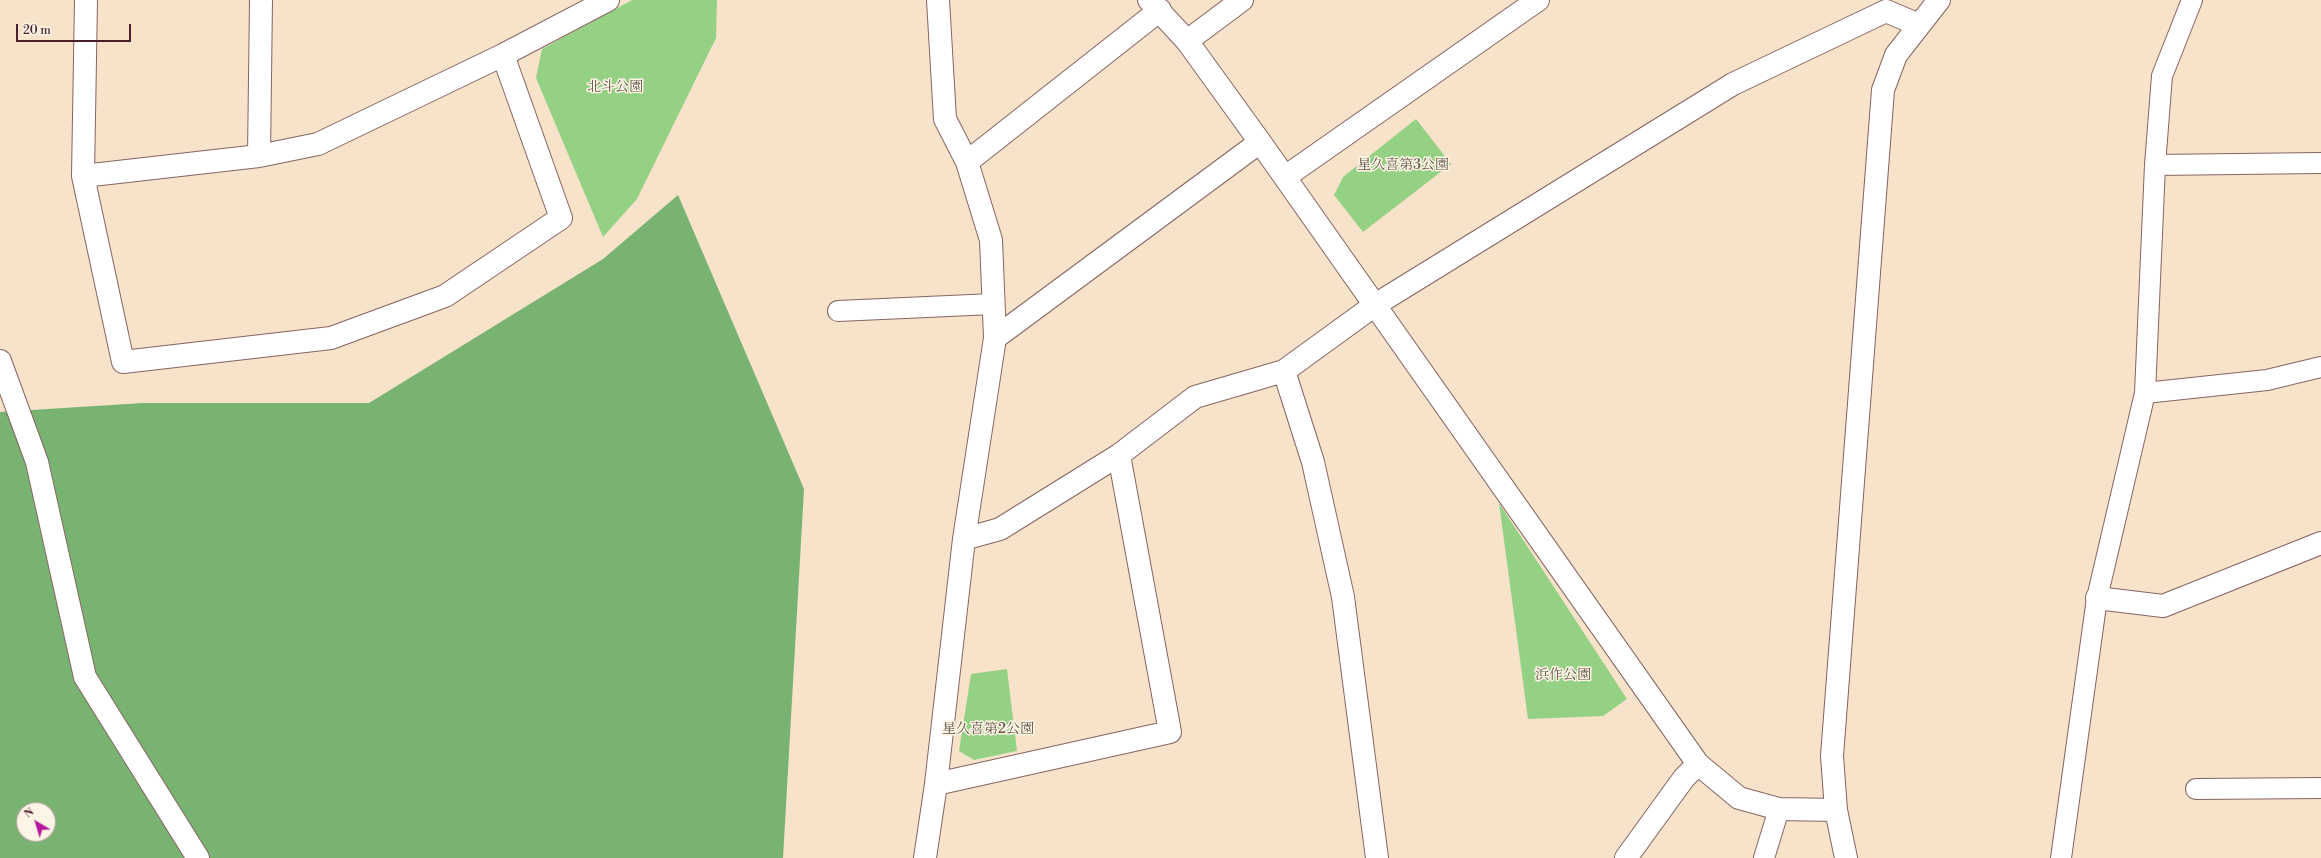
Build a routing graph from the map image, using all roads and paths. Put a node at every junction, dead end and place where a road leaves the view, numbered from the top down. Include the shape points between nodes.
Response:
1 (86, 0) edge
2 (261, 0) edge
3 (608, 0) edge
4 (938, 0) edge
5 (1242, 0) edge
6 (1538, 0) edge
7 (1939, 0) edge
8 (2192, 0) edge
9 (1154, 5) edge
10 (1919, 25) junction
11 (1187, 41) junction
12 (503, 55) junction
13 (1260, 142) junction
14 (259, 156) junction
15 (967, 162) junction
16 (2321, 163) edge
17 (2155, 166) junction
18 (83, 176) junction
19 (1285, 177) junction
20 (993, 304) junction
21 (1375, 306) junction
22 (838, 311) dead end
23 (994, 338) junction
24 (0, 361) edge
25 (2321, 367) edge
26 (1284, 371) junction
27 (2146, 393) junction
28 (1119, 455) junction
29 (964, 539) junction
30 (2321, 543) edge
31 (2097, 598) junction
32 (1698, 764) junction
33 (936, 784) junction
34 (2321, 788) edge
35 (2196, 789) dead end
36 (1779, 809) junction
37 (1836, 810) junction
38 (198, 858) edge
39 (925, 858) edge
40 (1377, 858) edge
41 (1626, 858) edge
42 (1764, 858) edge
43 (1846, 858) edge
44 (2061, 858) edge

1 - 18 street
2 - 14 street
3 - 12 street
4 - 15 street via 945,119
5 - 11 street
6 - 19 street
7 - 10 street
8 - 17 lane via 2162,76
9 - 11 street
9 - 15 street
10 - 21 street via 1886,11 1733,84
10 - 37 street via 1896,55 1883,90 1832,756
11 - 13 street
12 - 14 street via 318,144
12 - 18 street via 561,218 445,296 331,338 123,362
13 - 19 street
13 - 23 street
14 - 18 street
15 - 20 street via 991,240
16 - 17 lane
17 - 27 lane
19 - 21 street
20 - 22 lane
20 - 23 street
21 - 26 street
21 - 32 street
23 - 29 street
24 - 38 street via 37,462 85,677
25 - 27 lane via 2266,380
26 - 28 street via 1195,397
26 - 40 street via 1313,462 1344,597
27 - 31 lane
28 - 29 street via 1000,529
28 - 33 street via 1170,732
29 - 33 street
30 - 31 street via 2164,606
31 - 44 lane
32 - 36 street via 1739,798
32 - 41 street via 1684,778
33 - 39 street
34 - 35 lane
36 - 37 street
36 - 42 lane
37 - 43 street

